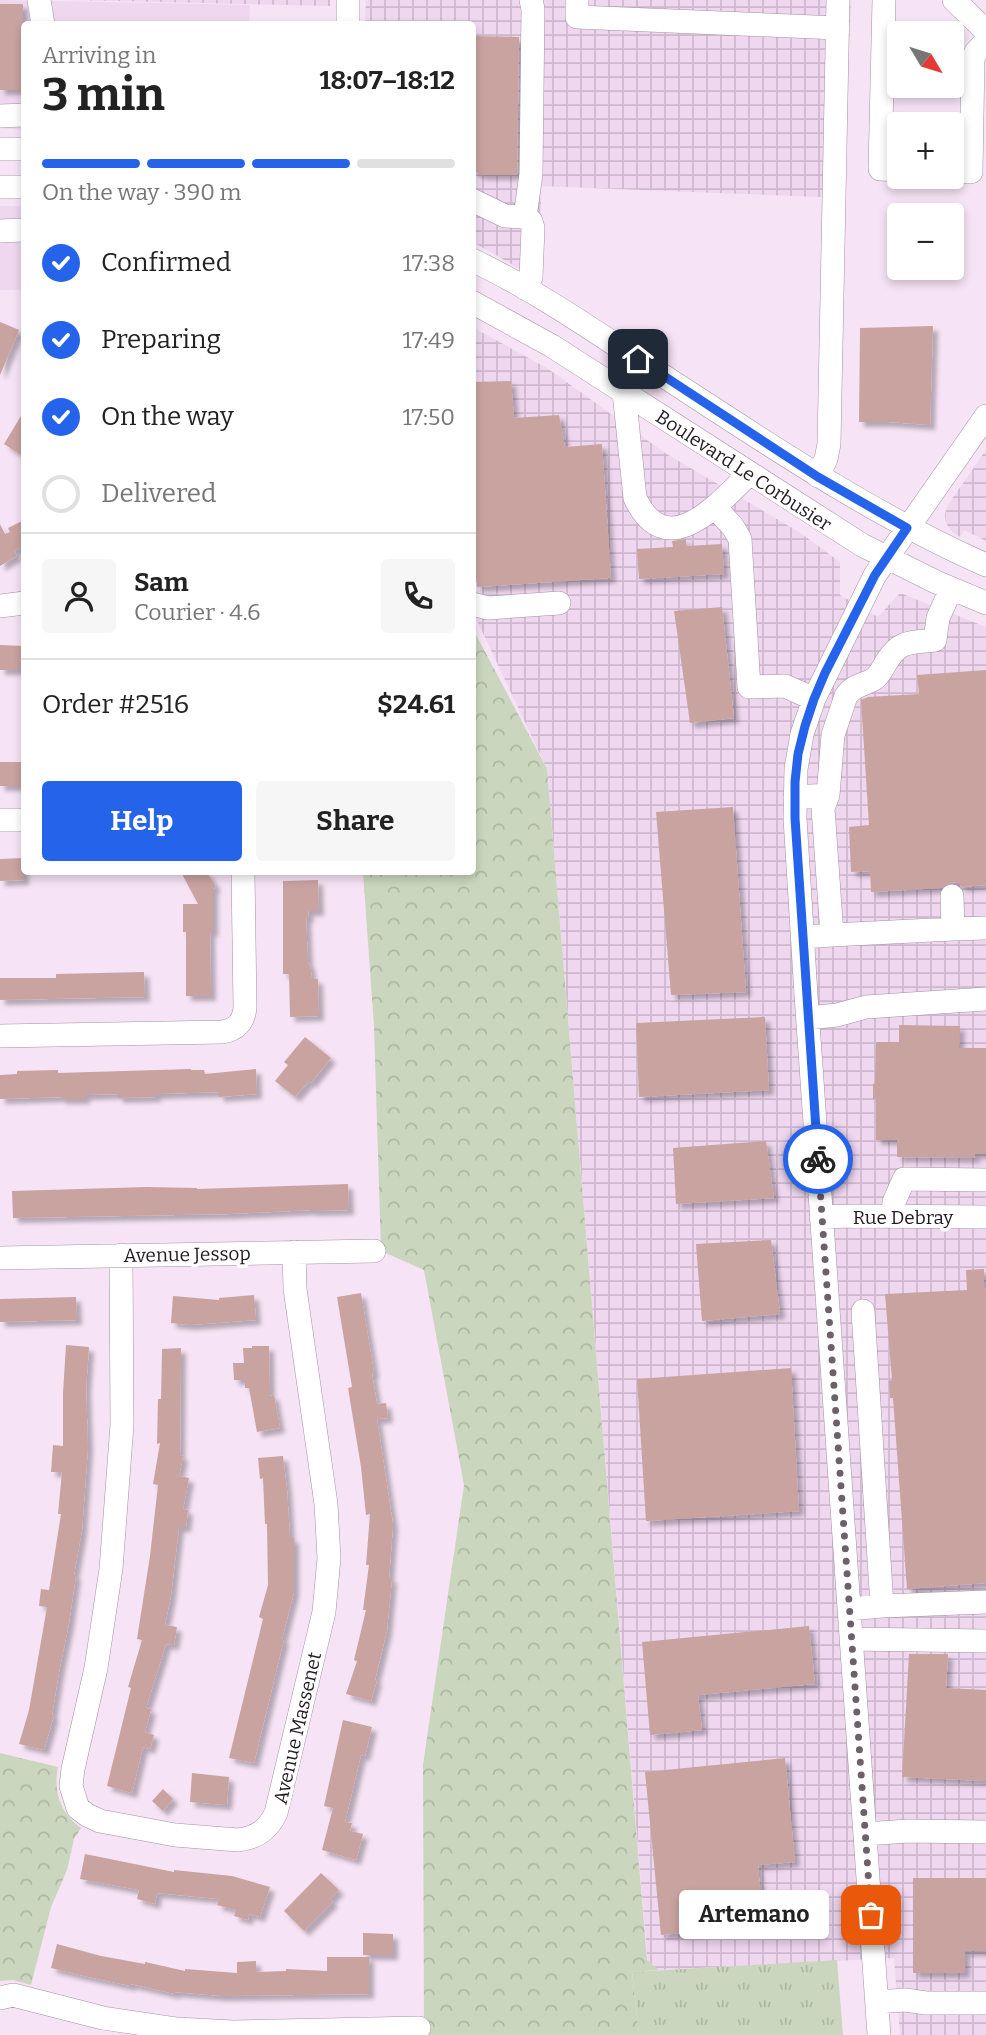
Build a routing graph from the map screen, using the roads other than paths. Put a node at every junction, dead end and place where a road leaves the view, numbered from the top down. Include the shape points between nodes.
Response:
1 (39, 0) edge
2 (348, 0) edge
3 (531, 0) edge
4 (577, 0) edge
5 (838, 0) edge
6 (884, 0) edge
7 (954, 0) edge
8 (42, 21) edge
9 (348, 21) edge
10 (838, 28) junction
11 (986, 31) edge
12 (986, 41) edge
13 (21, 115) edge
14 (0, 116) edge
15 (0, 149) edge
16 (21, 149) edge
17 (887, 169) edge
18 (964, 172) edge
19 (0, 187) edge
20 (21, 187) edge
21 (476, 202) edge
22 (525, 217) junction
23 (21, 230) edge
24 (0, 231) edge
25 (476, 262) edge
26 (526, 289) junction
27 (476, 304) edge
28 (624, 393) junction
29 (986, 416) edge
30 (749, 474) junction
31 (818, 477) junction
32 (715, 507) junction
33 (907, 528) junction
34 (886, 558) junction
35 (986, 565) edge
36 (951, 589) junction
37 (21, 603) edge
38 (559, 603) dead end
39 (986, 603) edge
40 (476, 605) edge
41 (0, 606) edge
42 (814, 699) junction
43 (828, 795) junction
44 (795, 797) junction
45 (0, 820) edge
46 (21, 820) edge
47 (243, 875) edge
48 (828, 883) junction
49 (799, 885) junction
50 (952, 896) dead end
51 (986, 928) edge
52 (953, 929) junction
53 (832, 935) junction
54 (803, 937) junction
55 (986, 999) edge
56 (808, 1018) junction
57 (0, 1036) edge
58 (986, 1180) edge
59 (892, 1216) junction
60 (821, 1217) junction
61 (986, 1217) edge
62 (374, 1251) dead end
63 (294, 1252) junction
64 (121, 1255) junction
65 (0, 1258) edge
66 (863, 1311) dead end
67 (870, 1430) junction
68 (836, 1432) junction
69 (986, 1602) edge
70 (882, 1606) junction
71 (849, 1609) junction
72 (851, 1639) junction
73 (986, 1641) edge
74 (986, 1832) edge
75 (865, 1834) junction
76 (0, 1998) edge
77 (877, 2001) junction
78 (986, 2003) edge
79 (419, 2028) dead end
80 (879, 2035) edge

1 - 8 street
2 - 9 street
3 - 22 street via 531,174
4 - 10 street via 577,17
5 - 10 street
6 - 17 street via 880,169
7 - 11 street
10 - 31 street via 829,444
12 - 18 street via 973,58 971,172
13 - 14 street
15 - 16 street
19 - 20 street
21 - 22 street via 505,216
22 - 26 street via 533,228 531,277
23 - 24 street
25 - 26 street, Boulevard Le Corbusier
26 - 31 street, Boulevard Le Corbusier
27 - 28 street, Boulevard Le Corbusier
28 - 30 street, Boulevard Le Corbusier
28 - 32 street via 632,484 645,514 659,524 675,527 693,523
29 - 33 street
30 - 32 street
30 - 34 street, Boulevard Le Corbusier
31 - 33 street, Boulevard Le Corbusier
32 - 42 street via 740,539 750,687 785,685
33 - 34 street
33 - 35 street, Boulevard Le Corbusier
34 - 36 street, Boulevard Le Corbusier
34 - 42 street
36 - 39 street, Boulevard Le Corbusier
36 - 43 street via 938,618 935,640 902,644 877,678 846,696 834,736
37 - 41 street
38 - 40 street
42 - 44 street via 801,740
43 - 44 street
43 - 48 street via 823,808
44 - 49 street
45 - 46 street
47 - 57 street via 245,1007 235,1028 222,1032
48 - 49 street
48 - 53 street
49 - 54 street
50 - 52 street
51 - 52 street
52 - 53 street
53 - 54 street
54 - 56 street
55 - 56 street via 866,1007
56 - 60 street
58 - 59 street via 904,1180
59 - 60 street, Rue Debray
59 - 61 street, Rue Debray
60 - 68 street
62 - 63 street, Avenue Jessop
63 - 64 street, Avenue Jessop
63 - 64 street, Avenue Massenet via 295,1289 328,1523 329,1576 276,1814 260,1833 238,1840 175,1835 100,1821 78,1808 71,1786 111,1569 122,1425
64 - 65 street, Avenue Jessop
66 - 67 street
67 - 68 street
67 - 70 street
68 - 71 street
69 - 70 street
70 - 71 street
71 - 72 street
72 - 73 street
72 - 75 street
74 - 75 street
75 - 77 street
76 - 79 street via 13,1995 103,2018 196,2031
77 - 78 street
77 - 80 street

